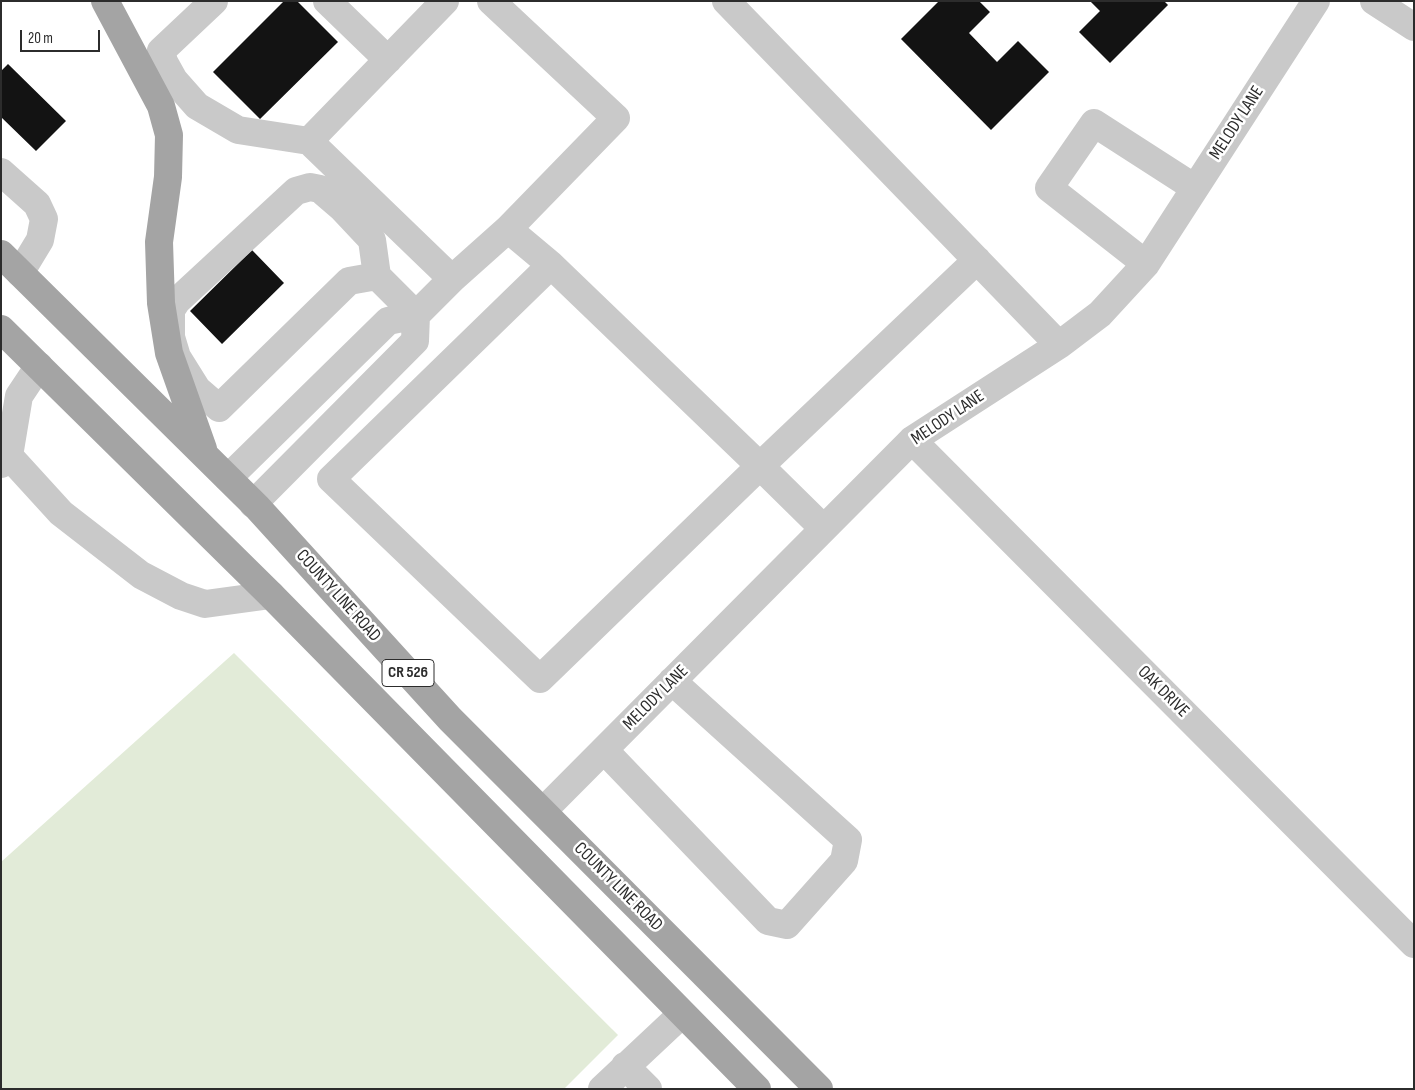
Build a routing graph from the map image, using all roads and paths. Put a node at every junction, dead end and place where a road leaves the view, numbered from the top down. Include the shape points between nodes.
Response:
1 (105, 1) edge
2 (214, 1) edge
3 (327, 1) edge
4 (445, 1) edge
5 (492, 1) edge
6 (726, 1) edge
7 (1316, 1) edge
8 (1374, 1) edge
9 (1414, 27) edge
10 (388, 60) junction
11 (309, 141) junction
12 (2, 176) edge
13 (1195, 188) junction
14 (508, 229) junction
15 (977, 260) junction
16 (10, 264) edge
17 (1146, 264) junction
18 (551, 265) junction
19 (377, 276) junction
20 (452, 279) junction
21 (416, 315) junction
22 (1, 328) edge
23 (1058, 346) junction
24 (39, 366) junction
25 (912, 440) junction
26 (205, 455) junction
27 (5, 460) edge
28 (760, 466) junction
29 (228, 478) junction
30 (254, 504) junction
31 (823, 528) junction
32 (271, 595) junction
33 (672, 682) junction
34 (604, 750) junction
35 (543, 811) junction
36 (1414, 944) edge
37 (682, 1014) junction
38 (625, 1066) junction
39 (647, 1088) edge
40 (602, 1089) edge
41 (757, 1089) edge
42 (819, 1089) edge

1 - 26 main road via 161,106 169,135 168,177 159,242 161,303 169,353
2 - 11 street via 161,51 174,80 197,106 238,130
3 - 10 street
4 - 10 street
5 - 14 street via 616,118
6 - 15 street
7 - 13 street, MELODY LANE
8 - 9 street
10 - 11 street
11 - 20 street
12 - 16 street via 37,204 44,219 40,240
13 - 17 street, MELODY LANE
13 - 17 street via 1094,123 1050,188
14 - 18 street
14 - 20 street
15 - 23 street
15 - 28 street
16 - 26 main road, COUNTY LINE ROAD / CR 526
17 - 23 street, MELODY LANE via 1100,314
18 - 28 street
18 - 28 street via 331,480 540,679
19 - 19 street via 372,240 341,207 320,189 310,186 296,191 177,301 171,310 169,324 177,357 197,389 219,408 348,281
19 - 21 street
20 - 21 street
21 - 29 street via 388,321
21 - 30 street via 415,340
22 - 24 main road, CR 526
23 - 25 street, MELODY LANE
24 - 27 street via 19,396
24 - 32 main road, CR 526
25 - 31 street, MELODY LANE
25 - 36 street, OAK DRIVE
26 - 29 main road, COUNTY LINE ROAD / CR 526
27 - 32 street via 61,513 141,576 205,604
28 - 31 street
29 - 30 main road, COUNTY LINE ROAD / CR 526
30 - 35 main road, COUNTY LINE ROAD / CR 526 via 450,719
31 - 33 street, MELODY LANE
32 - 37 main road, CR 526
33 - 34 street, MELODY LANE
33 - 34 street via 848,840 844,861 787,925 768,921
34 - 35 street, MELODY LANE
35 - 42 main road, COUNTY LINE ROAD / CR 526
37 - 38 street
37 - 41 main road, CR 526
38 - 39 street
38 - 40 street

